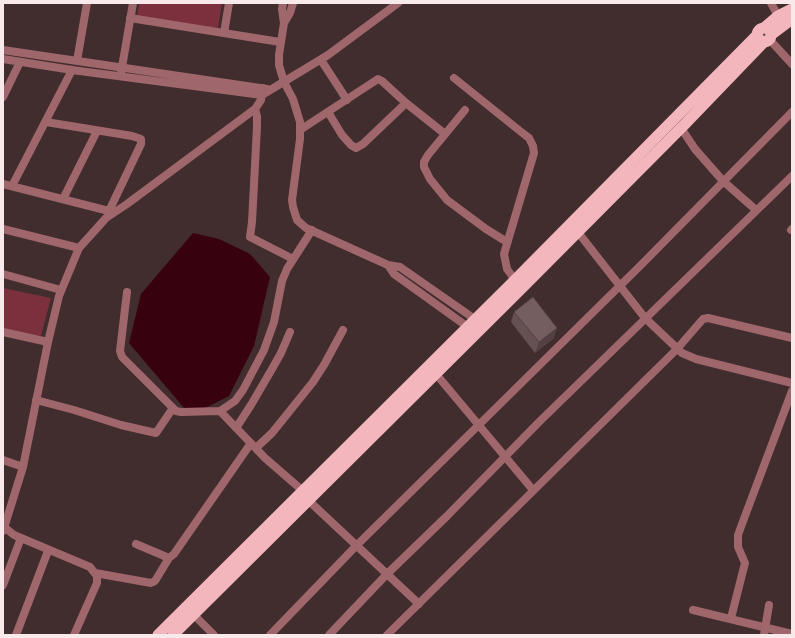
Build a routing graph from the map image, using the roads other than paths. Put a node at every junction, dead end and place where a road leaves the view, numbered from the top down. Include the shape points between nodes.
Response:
1 (87, 3) edge
2 (133, 3) edge
3 (229, 3) edge
4 (283, 3) edge
5 (292, 3) edge
6 (398, 3) edge
7 (771, 3) edge
8 (792, 9) edge
9 (778, 16) junction
10 (130, 18) junction
11 (792, 19) edge
12 (284, 23) junction
13 (224, 33) junction
14 (765, 36) junction
15 (280, 42) junction
16 (3, 50) edge
17 (3, 59) edge
18 (321, 60) junction
19 (77, 61) junction
20 (20, 62) junction
21 (792, 64) edge
22 (72, 70) junction
23 (121, 72) junction
24 (454, 78) dead end
25 (284, 82) junction
26 (265, 91) junction
27 (3, 97) edge
28 (347, 100) junction
29 (406, 103) junction
30 (254, 109) junction
31 (465, 110) dead end
32 (328, 112) junction
33 (792, 112) edge
34 (46, 122) junction
35 (681, 128) junction
36 (300, 130) junction
37 (98, 131) junction
38 (445, 134) junction
39 (792, 176) edge
40 (723, 181) junction
41 (3, 184) edge
42 (12, 186) junction
43 (63, 199) junction
44 (756, 210) junction
45 (110, 213) junction
46 (3, 229) edge
47 (312, 230) junction
48 (577, 231) junction
49 (507, 242) junction
50 (79, 248) junction
51 (292, 260) junction
52 (3, 274) edge
53 (515, 280) junction
54 (619, 285) junction
55 (61, 290) junction
56 (127, 292) dead end
57 (645, 318) junction
58 (476, 326) junction
59 (343, 330) dead end
60 (3, 332) edge
61 (290, 332) dead end
62 (792, 338) edge
63 (48, 342) junction
64 (677, 349) junction
65 (436, 374) junction
66 (792, 382) edge
67 (792, 391) edge
68 (36, 400) junction
69 (173, 408) junction
70 (220, 411) junction
71 (478, 425) junction
72 (236, 428) junction
73 (254, 446) junction
74 (505, 458) junction
75 (3, 460) edge
76 (23, 467) junction
77 (533, 490) junction
78 (306, 496) junction
79 (4, 528) edge
80 (3, 537) edge
81 (17, 537) junction
82 (136, 544) dead end
83 (357, 545) junction
84 (48, 551) junction
85 (169, 558) junction
86 (95, 573) junction
87 (387, 574) junction
88 (3, 585) edge
89 (419, 604) junction
90 (769, 605) dead end
91 (693, 610) dead end
92 (189, 611) junction
93 (730, 618) junction
94 (765, 631) edge
95 (792, 634) edge
96 (16, 635) edge
97 (74, 635) edge
98 (158, 635) edge
99 (173, 635) edge
100 (214, 635) edge
101 (270, 635) edge
102 (328, 635) edge
103 (387, 635) edge

1 - 19 street
2 - 10 street
3 - 13 street
4 - 12 street
5 - 12 street
6 - 18 street
7 - 9 street
8 - 9 highway
9 - 14 highway
10 - 13 street
10 - 23 street
11 - 14 highway
12 - 15 street
13 - 15 street
14 - 21 street
14 - 35 highway
14 - 53 highway
15 - 25 street via 279,65
16 - 19 street
17 - 20 street
18 - 25 street
18 - 28 street
19 - 23 street
20 - 22 street
20 - 27 street
22 - 23 street
22 - 34 street
23 - 26 street
24 - 49 street via 520,130 534,146
25 - 26 street
25 - 36 street via 296,106
26 - 30 street
28 - 29 street via 378,79
28 - 32 street
29 - 32 street via 356,148 342,135
29 - 38 street
30 - 45 street via 127,204
30 - 51 street via 256,127 250,237
31 - 38 street
32 - 36 street
33 - 40 street
34 - 37 street
34 - 42 street
35 - 40 street via 695,149
35 - 48 highway
36 - 47 street via 292,200 300,224
37 - 43 street
37 - 45 street via 137,136 142,140
38 - 49 street via 424,162 426,173 447,200
39 - 44 street
40 - 44 street
40 - 54 street
41 - 42 street
42 - 43 street
43 - 45 street
44 - 57 street
45 - 50 street
46 - 50 street
47 - 51 street
47 - 58 street via 388,265 400,267
48 - 54 street
48 - 58 highway
49 - 53 street via 504,260
50 - 55 street
51 - 70 street via 282,281 274,322 264,350 243,390 234,401
52 - 55 street
53 - 58 highway
54 - 57 street
54 - 71 street
55 - 63 street
56 - 69 street via 121,354
57 - 64 street
57 - 74 street
58 - 65 highway
58 - 78 highway
59 - 73 street via 313,382 272,433
60 - 63 street
61 - 72 street via 272,369
62 - 64 street via 705,318
63 - 68 street
64 - 66 street via 696,359
64 - 77 street
65 - 71 street
65 - 78 highway
67 - 93 street via 738,535 738,547 745,563
68 - 69 street via 156,433
68 - 76 street
69 - 70 street via 181,412
70 - 72 street
71 - 74 street
71 - 83 street
72 - 73 street
73 - 78 street
73 - 85 street
74 - 77 street
74 - 87 street
75 - 76 street
76 - 79 street
77 - 89 street
78 - 83 street
78 - 92 highway
79 - 81 street
80 - 81 street
81 - 84 street
81 - 88 street
82 - 85 street
83 - 87 street
83 - 101 street
84 - 86 street via 90,568
84 - 96 street
85 - 86 street via 155,581 151,583
86 - 97 street via 97,583
87 - 89 street
87 - 102 street
89 - 103 street
90 - 94 street
91 - 93 street
92 - 98 highway
92 - 99 highway
92 - 100 street
93 - 94 street
94 - 95 street

